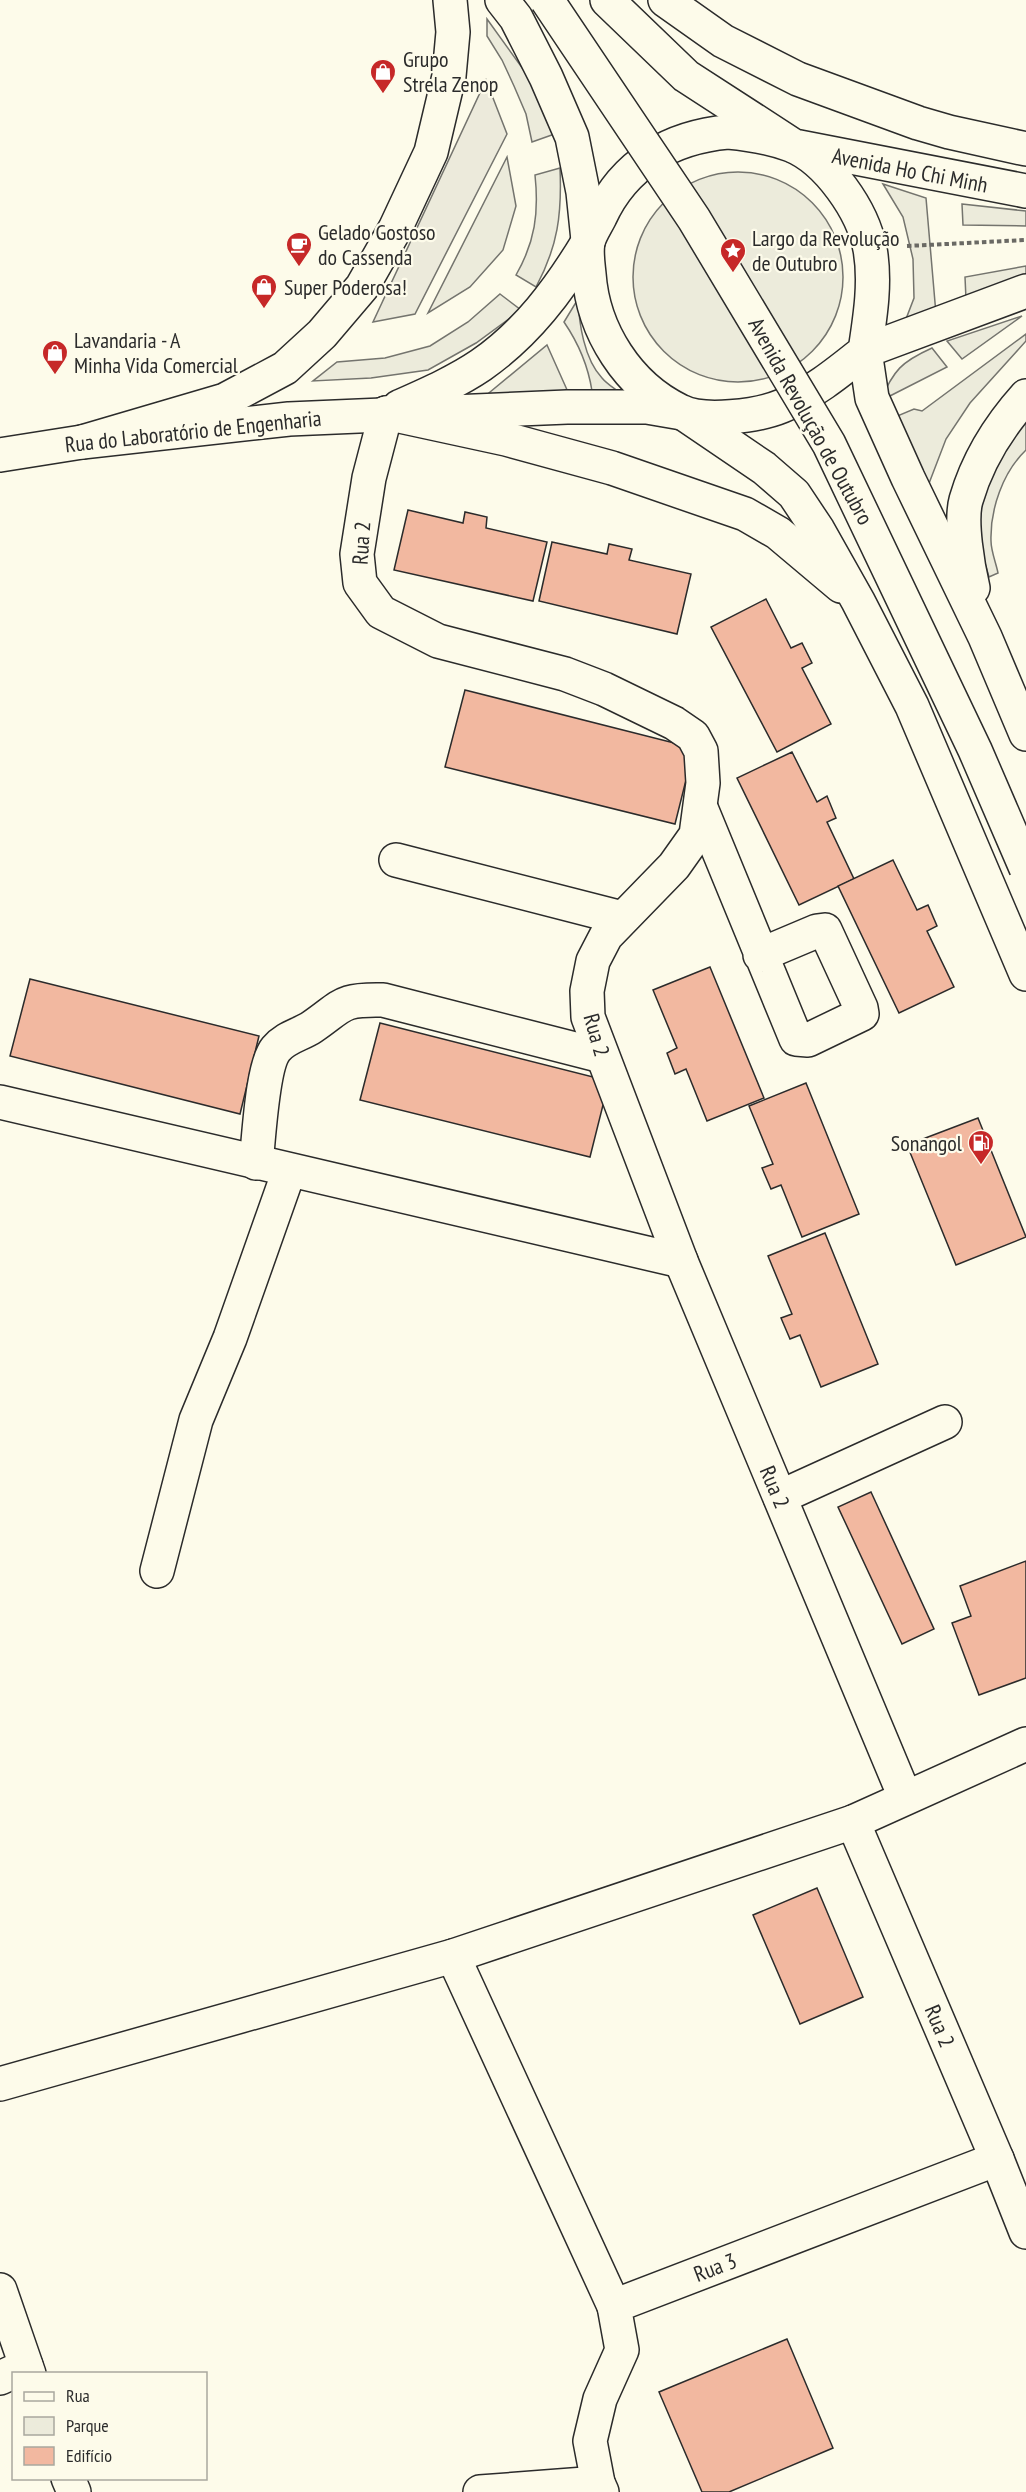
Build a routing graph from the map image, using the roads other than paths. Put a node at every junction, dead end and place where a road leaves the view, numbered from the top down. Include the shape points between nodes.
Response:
1 (450, 0) edge
2 (502, 0) edge
3 (547, 0) edge
4 (607, 0) edge
5 (665, 0) edge
6 (794, 146) junction
7 (1026, 149) edge
8 (1026, 191) edge
9 (588, 242) junction
10 (1026, 291) edge
11 (865, 351) junction
12 (1026, 396) edge
13 (387, 413) junction
14 (682, 413) junction
15 (81, 442) junction
16 (0, 455) edge
17 (858, 601) junction
18 (985, 637) junction
19 (1026, 734) edge
20 (701, 808) junction
21 (396, 860) dead end
22 (1026, 868) edge
23 (622, 918) junction
24 (760, 955) dead end
25 (1026, 974) edge
26 (602, 1056) junction
27 (0, 1102) edge
28 (256, 1163) junction
29 (289, 1171) junction
30 (681, 1261) junction
31 (945, 1422) dead end
32 (780, 1497) junction
33 (157, 1571) dead end
34 (1026, 1744) edge
35 (905, 1797) junction
36 (853, 1822) junction
37 (453, 1956) junction
38 (0, 2084) edge
39 (997, 2159) junction
40 (1026, 2232) edge
41 (0, 2290) edge
42 (614, 2306) junction
43 (18, 2372) edge
44 (600, 2488) edge
45 (480, 2492) edge

1 - 15 street via 453,32 449,76 431,152 395,229 355,295 322,334 285,368 235,395
2 - 9 street via 516,18 572,137
3 - 22 street, Avenida Revolução de Outubro, bridge via 694,219 829,444 975,750
4 - 6 street via 686,76
5 - 7 street via 723,41 798,79 928,126
6 - 8 street, Avenida Ho Chi Minh
6 - 9 street via 760,135 728,132 681,140 639,164 608,198
6 - 11 street via 822,166 859,216 870,248 872,278
9 - 13 street, Rua do Laboratório de Engenharia via 565,281 510,342 480,366
9 - 14 street via 592,300 613,351 637,380
10 - 11 street
11 - 14 street via 783,406 734,416
11 - 18 street via 872,398
12 - 18 street via 987,449 965,502 966,558
13 - 14 street, Rua do Laboratório de Engenharia via 612,406
13 - 15 street, Rua do Laboratório de Engenharia via 289,418
13 - 17 street via 506,439 612,468 745,514 778,533
13 - 20 street, Rua 2 via 369,478 357,554 360,583 381,612 438,641 565,674 674,723 693,736 701,751
14 - 17 street, Avenida Revolução de Outubro via 764,468 794,494
15 - 16 street, Rua do Laboratório de Engenharia
17 - 25 street, Avenida Revolução de Outubro via 912,706
18 - 19 street
20 - 23 street, Rua 2 via 696,835 674,866
20 - 24 street
21 - 23 street
23 - 26 street, Rua 2 via 606,936 593,961 587,991 588,1017
26 - 28 street via 382,1000 358,999 343,1004 310,1029 289,1037 275,1050 268,1069
26 - 30 street, Rua 2
27 - 28 street
28 - 29 street
29 - 30 street
29 - 33 street via 230,1338 196,1420
30 - 32 street, Rua 2
31 - 32 street
32 - 35 street, Rua 2
34 - 35 street
35 - 36 street
36 - 37 street
36 - 39 street, Rua 2
37 - 38 street
37 - 42 street
39 - 40 street, Rua 2
39 - 42 street, Rua 3
41 - 43 street
42 - 44 street via 622,2350 600,2399 590,2441
44 - 45 street

